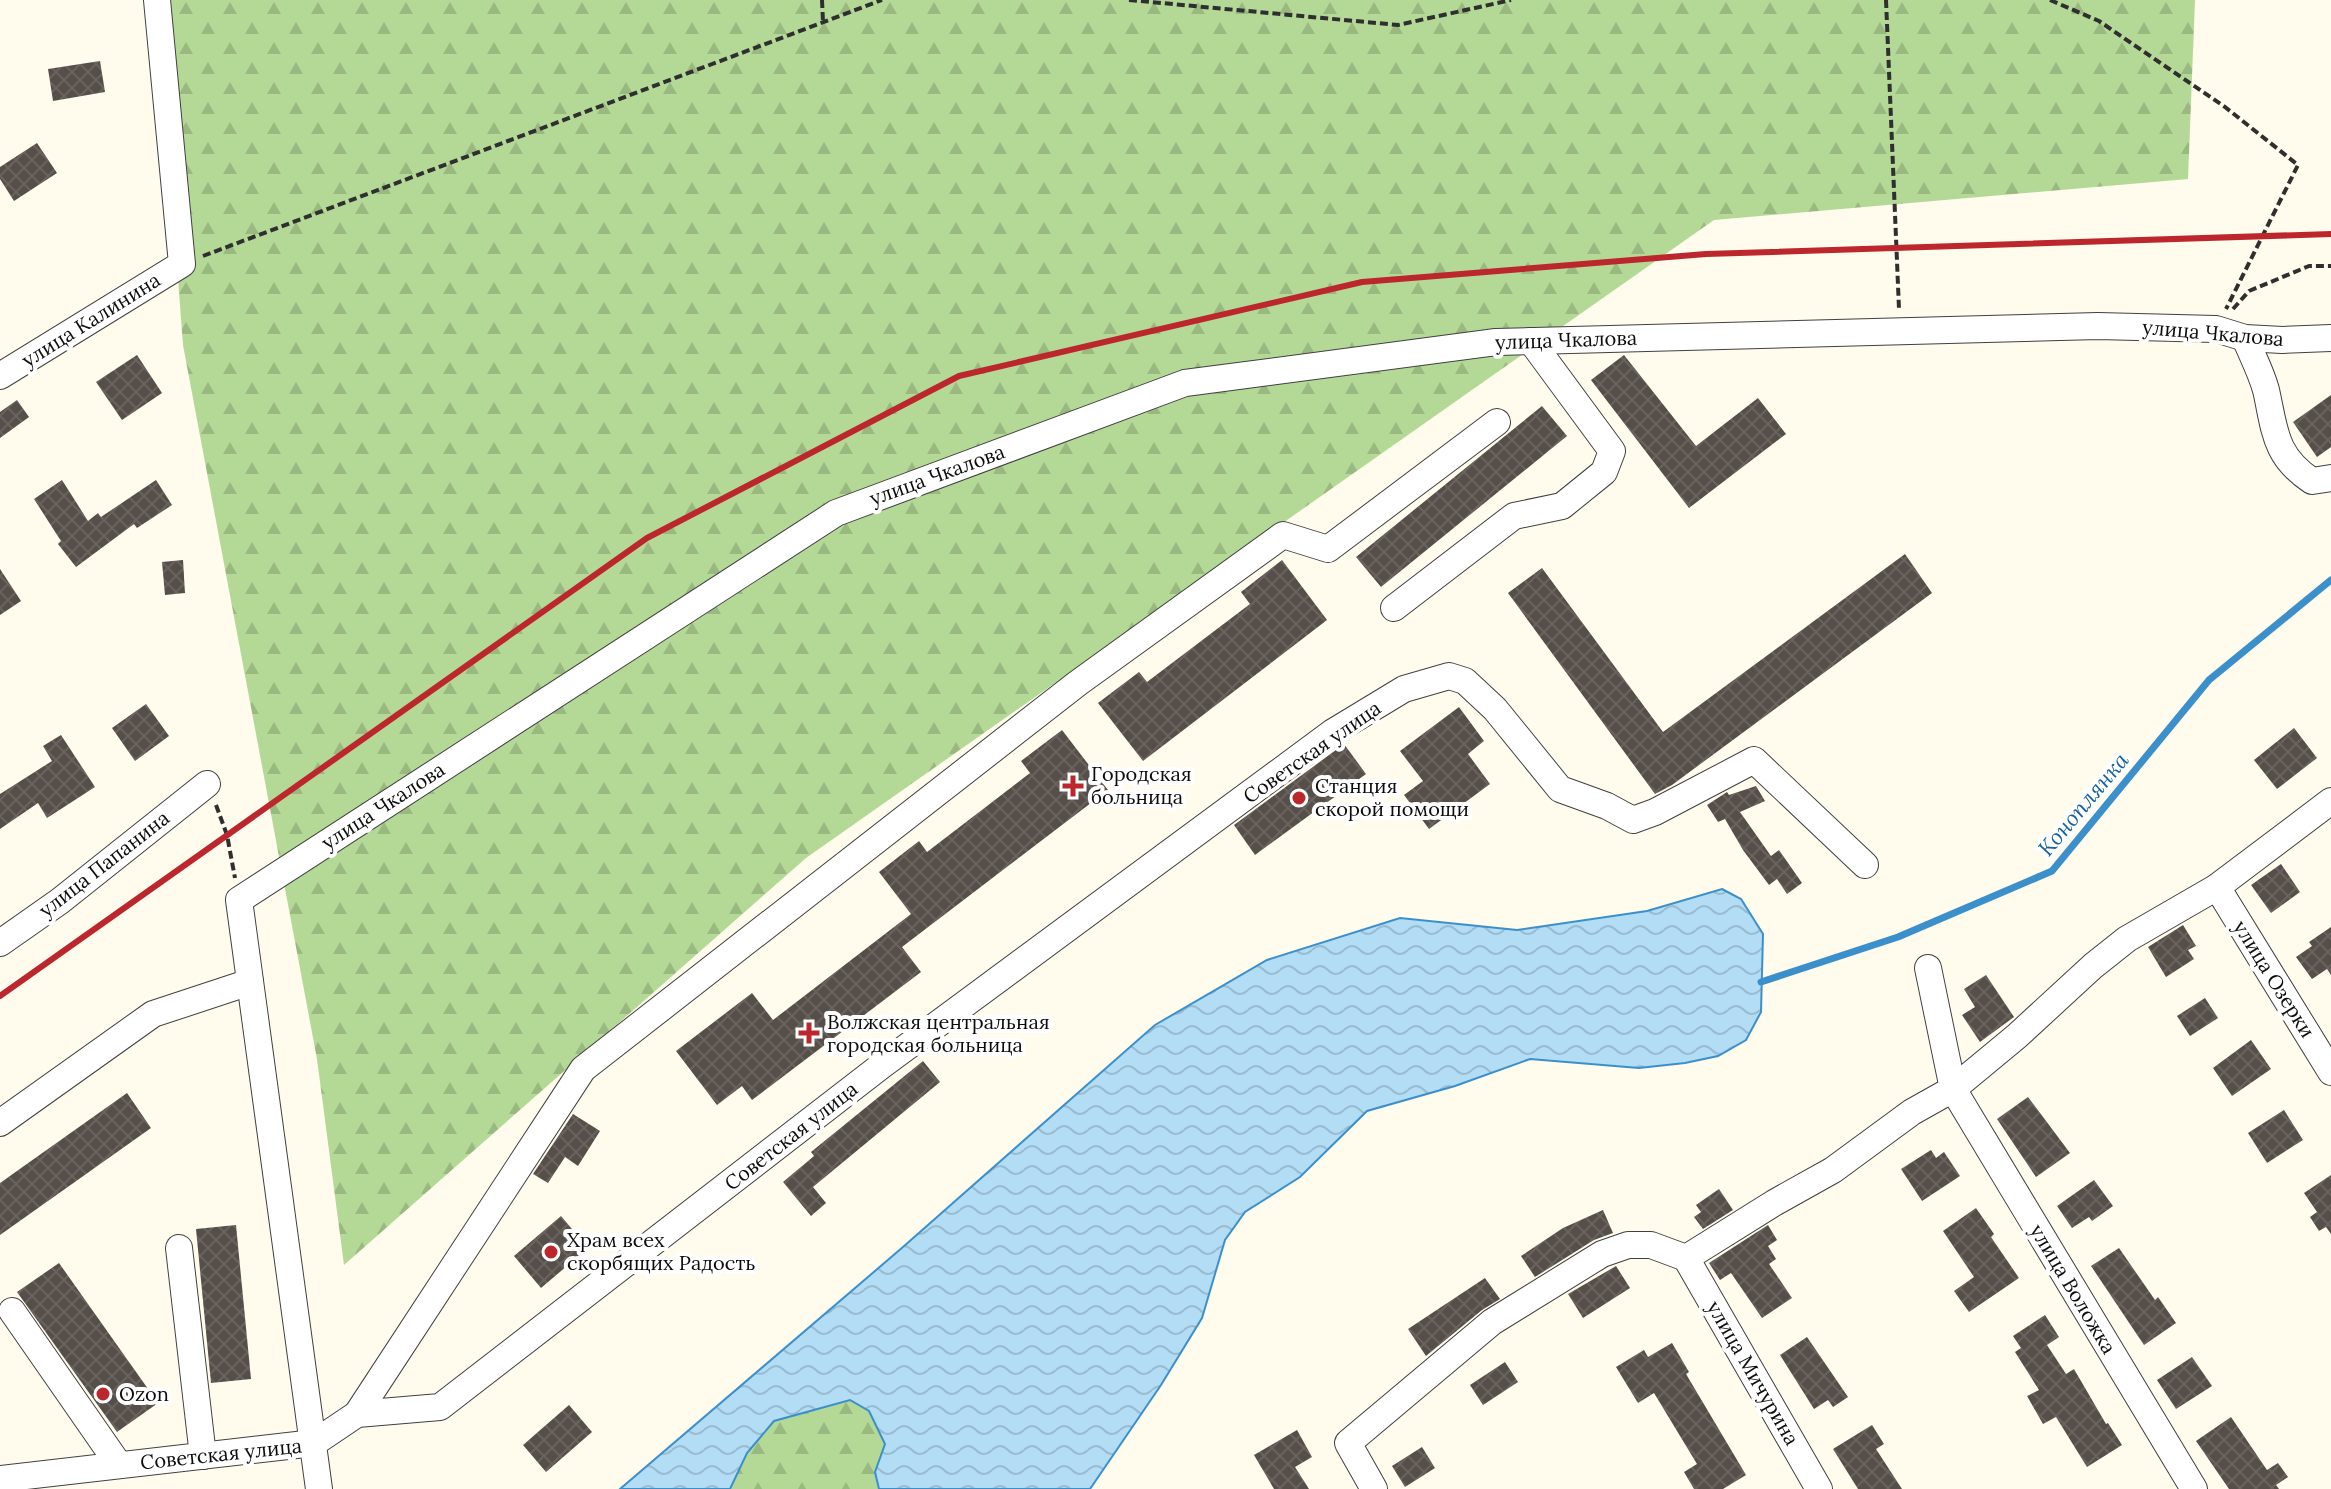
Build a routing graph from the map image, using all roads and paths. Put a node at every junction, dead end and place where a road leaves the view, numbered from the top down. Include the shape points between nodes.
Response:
1 (157, 0) edge
2 (822, 0) edge
3 (882, 0) edge
4 (1129, 0) edge
5 (1511, 0) edge
6 (1886, 0) edge
7 (2050, 0) edge
8 (823, 22) junction
9 (182, 264) junction
10 (2331, 266) edge
11 (2216, 329) junction
12 (1900, 330) junction
13 (2245, 338) junction
14 (2331, 338) edge
15 (1531, 341) junction
16 (0, 376) edge
17 (1497, 422) dead end
18 (2331, 478) edge
19 (1394, 608) dead end
20 (207, 784) joint
21 (2331, 801) edge
22 (1865, 865) dead end
23 (2217, 887) junction
24 (239, 900) junction
25 (0, 943) edge
26 (1928, 968) dead end
27 (250, 982) junction
28 (2331, 1072) edge
29 (1953, 1089) junction
30 (0, 1123) edge
31 (179, 1248) dead end
32 (1686, 1258) junction
33 (12, 1311) dead end
34 (357, 1414) junction
35 (314, 1443) junction
36 (203, 1456) junction
37 (119, 1465) junction
38 (0, 1479) edge
39 (88, 1479) edge
40 (319, 1489) edge
41 (1374, 1489) edge
42 (1819, 1489) edge
43 (2194, 1489) edge

1 - 9 street
2 - 8 path
3 - 8 path
4 - 5 path via 1398,25
6 - 12 path
7 - 11 path via 2099,21 2225,107 2298,165
8 - 9 path
9 - 16 street, улица Калинина
10 - 11 path via 2309,266 2249,291
11 - 12 street, улица Чкалова
11 - 13 street, улица Чкалова
12 - 15 street, улица Чкалова
13 - 14 street, улица Чкалова
13 - 18 street via 2265,388 2280,450 2312,481
15 - 19 street via 1612,451 1604,472 1562,506 1514,516
15 - 24 street, улица Чкалова via 1185,383 836,513
17 - 34 street via 1328,549 1283,535 1078,683 583,1069
20 - 24 path via 227,835
20 - 25 street, улица Папанина
21 - 23 street
22 - 34 street, Советская улица via 1754,760 1633,820 1560,789 1495,709 1465,681 1449,676 1404,689 1333,732 893,1057 440,1407
23 - 28 street, улица Озерки
23 - 29 street via 2127,939
24 - 27 street
26 - 29 street
27 - 30 street via 153,1014
27 - 35 street
29 - 32 street via 1833,1170
29 - 43 street, улица Воложка
31 - 36 street
32 - 41 street via 1651,1245 1628,1245 1602,1254 1492,1322 1348,1443
32 - 42 street, улица Мичурина
33 - 37 street
34 - 35 street, Советская улица
35 - 36 street, Советская улица
35 - 40 street
36 - 37 street, Советская улица
37 - 39 street, Советская улица
38 - 39 street, Советская улица

